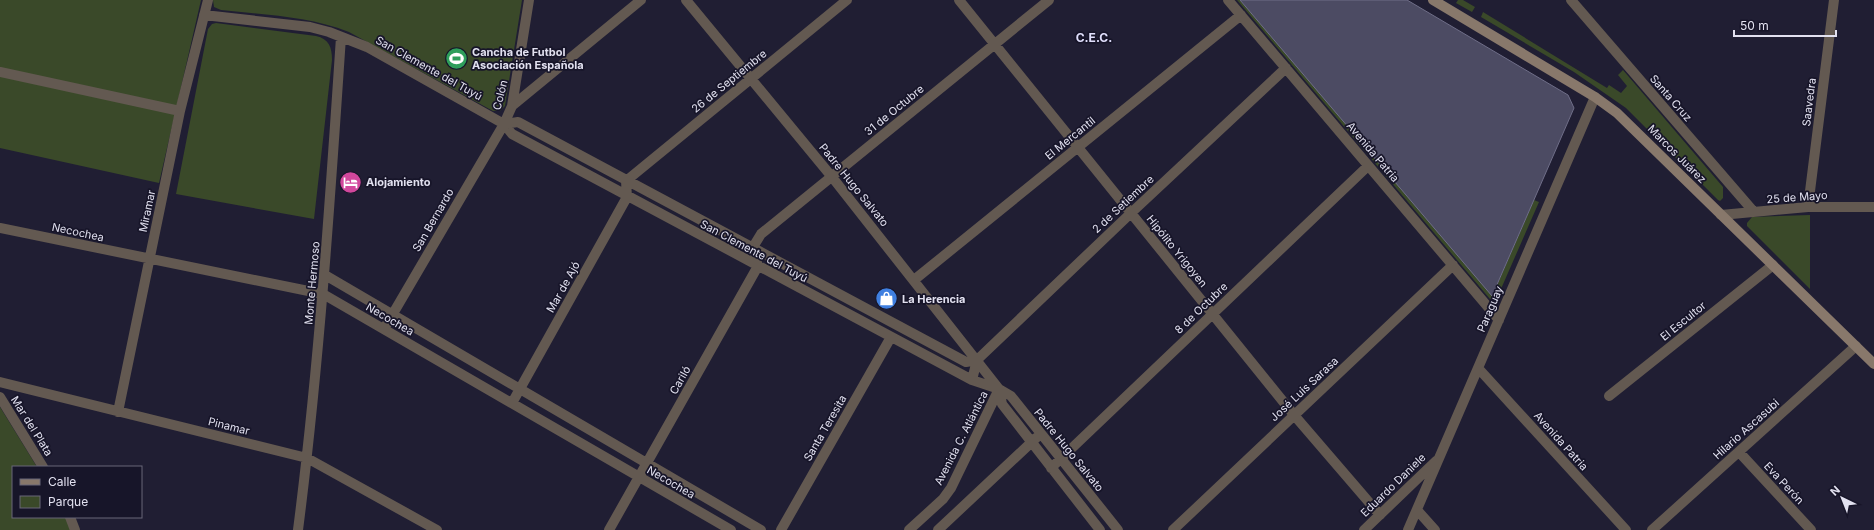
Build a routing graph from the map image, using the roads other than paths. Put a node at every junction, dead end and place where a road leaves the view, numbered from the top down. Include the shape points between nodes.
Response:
1 (208, 0) edge
2 (528, 0) edge
3 (641, 0) edge
4 (686, 0) edge
5 (848, 0) edge
6 (959, 0) edge
7 (1049, 0) edge
8 (1228, 0) edge
9 (1433, 0) edge
10 (1571, 0) edge
11 (1834, 0) edge
12 (204, 15) junction
13 (1241, 16) junction
14 (341, 37) junction
15 (995, 44) junction
16 (1286, 68) junction
17 (0, 72) edge
18 (751, 79) junction
19 (1595, 97) junction
20 (512, 106) junction
21 (180, 111) junction
22 (504, 124) junction
23 (1078, 147) junction
24 (1368, 166) junction
25 (832, 177) junction
26 (626, 181) junction
27 (627, 197) junction
28 (1874, 206) edge
29 (1808, 207) junction
30 (1754, 212) junction
31 (1131, 213) junction
32 (1721, 215) junction
33 (0, 228) edge
34 (754, 244) junction
35 (149, 260) junction
36 (1453, 265) junction
37 (1772, 265) junction
38 (758, 266) junction
39 (325, 274) junction
40 (914, 280) junction
41 (323, 294) junction
42 (392, 314) junction
43 (1213, 314) junction
44 (1499, 320) junction
45 (384, 329) junction
46 (891, 337) junction
47 (1856, 346) junction
48 (977, 360) junction
49 (1874, 364) edge
50 (1478, 368) junction
51 (972, 380) junction
52 (0, 382) edge
53 (999, 388) junction
54 (520, 389) junction
55 (1608, 396) dead end
56 (0, 397) edge
57 (512, 403) junction
58 (118, 412) junction
59 (1294, 415) junction
60 (1040, 434) junction
61 (1031, 443) junction
62 (1739, 452) junction
63 (308, 458) junction
64 (1439, 458) junction
65 (1060, 459) junction
66 (647, 463) junction
67 (42, 466) edge
68 (1051, 468) junction
69 (639, 477) junction
70 (1417, 510) junction
71 (1380, 515) junction
72 (70, 518) edge
73 (75, 530) edge
74 (298, 530) edge
75 (437, 530) edge
76 (608, 530) edge
77 (732, 530) edge
78 (761, 530) edge
79 (781, 530) edge
80 (909, 530) edge
81 (938, 530) edge
82 (1100, 530) edge
83 (1118, 530) edge
84 (1173, 530) edge
85 (1364, 530) edge
86 (1408, 530) edge
87 (1435, 530) edge
88 (1626, 530) edge
89 (1652, 530) edge
90 (1811, 530) edge

1 - 12 street, Miramar
2 - 20 street, Colón
3 - 20 street
4 - 18 street, Padre Hugo Salvato
5 - 18 street, 26 de Septiembre
6 - 15 street, Hipólito Yrigoyen
7 - 15 street, 31 de Octubre
8 - 13 street, Avenida Patria
9 - 19 main road, Marcos Juárez
10 - 30 street, Santa Cruz
11 - 29 street, Saavedra
12 - 14 street, San Clemente del Tuyú via 310,27
12 - 21 street, Miramar
13 - 16 street, Avenida Patria
13 - 23 street, El Mercantil
14 - 22 street, San Clemente del Tuyú via 367,47
14 - 39 street, Monte Hermoso
15 - 23 street, Hipólito Yrigoyen
15 - 25 street, 31 de Octubre
16 - 24 street, Avenida Patria
16 - 31 street, 2 de Setiembre
17 - 21 street
18 - 25 street, Padre Hugo Salvato
18 - 26 street, 26 de Septiembre
19 - 32 main road, Marcos Juárez via 1624,119
19 - 44 street, Paraguay
20 - 22 street, Colón
21 - 35 street, Miramar
22 - 26 street, San Clemente del Tuyú via 518,122
22 - 27 street, San Clemente del Tuyú via 512,134
22 - 42 street, San Bernardo
23 - 31 street, Hipólito Yrigoyen
23 - 40 street, El Mercantil
24 - 36 street, Avenida Patria
24 - 43 street, 8 de Octubre
25 - 34 street, 31 de Octubre via 761,234
25 - 40 street, Padre Hugo Salvato
26 - 27 street
26 - 34 street, San Clemente del Tuyú
27 - 38 street, San Clemente del Tuyú
27 - 54 street, Mar de Ajó
28 - 29 street, 25 de Mayo
29 - 30 street, 25 de Mayo
30 - 32 street, 25 de Mayo
31 - 43 street, Hipólito Yrigoyen
31 - 48 street, 2 de Setiembre
32 - 37 main road, Marcos Juárez
33 - 35 street, Necochea
34 - 38 street
34 - 48 street, San Clemente del Tuyú via 966,362
35 - 41 street, Necochea
35 - 58 street, Miramar
36 - 44 street, Avenida Patria
36 - 59 street, José Luis Sarasa
37 - 47 main road, Marcos Juárez
37 - 55 street, El Escultor
38 - 46 street, San Clemente del Tuyú
38 - 66 street, Cariló
39 - 41 street, Monte Hermoso
39 - 42 street, Necochea
40 - 48 street, Padre Hugo Salvato
41 - 45 street, Necochea
41 - 63 street, Monte Hermoso
42 - 45 street, San Bernardo
42 - 54 street, Necochea
43 - 59 street, Hipólito Yrigoyen
43 - 65 street, 8 de Octubre
44 - 50 street, Paraguay
45 - 57 street, Necochea
46 - 51 street, San Clemente del Tuyú
46 - 79 street, Santa Teresita
47 - 49 main road, Marcos Juárez
47 - 62 street, Hilario Ascasubi
48 - 51 street
48 - 53 street, Padre Hugo Salvato
50 - 64 street, Paraguay
50 - 88 street, Avenida Patria
51 - 53 street, San Clemente del Tuyú
52 - 58 street, Pinamar
53 - 60 street, Padre Hugo Salvato via 1011,396
53 - 61 street, Padre Hugo Salvato via 1002,404
53 - 80 street, Avenida C. Atlántica via 951,488 938,504
54 - 57 street, Mar de Ajó
54 - 66 street, Necochea
56 - 67 street, Mar del Plata
57 - 69 street, Necochea
58 - 63 street, Pinamar
59 - 71 street, Hipólito Yrigoyen
59 - 84 street, José Luis Sarasa
60 - 61 street
60 - 65 street, Padre Hugo Salvato
61 - 68 street, Padre Hugo Salvato
61 - 81 street
62 - 89 street, Hilario Ascasubi
62 - 90 street, Eva Perón
63 - 74 street, Monte Hermoso
63 - 75 street, Pinamar
64 - 70 street, Paraguay
64 - 71 street, Eduardo Daniele
65 - 68 street, 8 de Octubre
65 - 83 street, Padre Hugo Salvato
66 - 69 street, Cariló
66 - 78 street, Necochea
68 - 82 street, Padre Hugo Salvato
69 - 76 street, Cariló
69 - 77 street, Necochea
70 - 86 street, Paraguay
70 - 87 street
71 - 85 street, Eduardo Daniele
72 - 73 street

